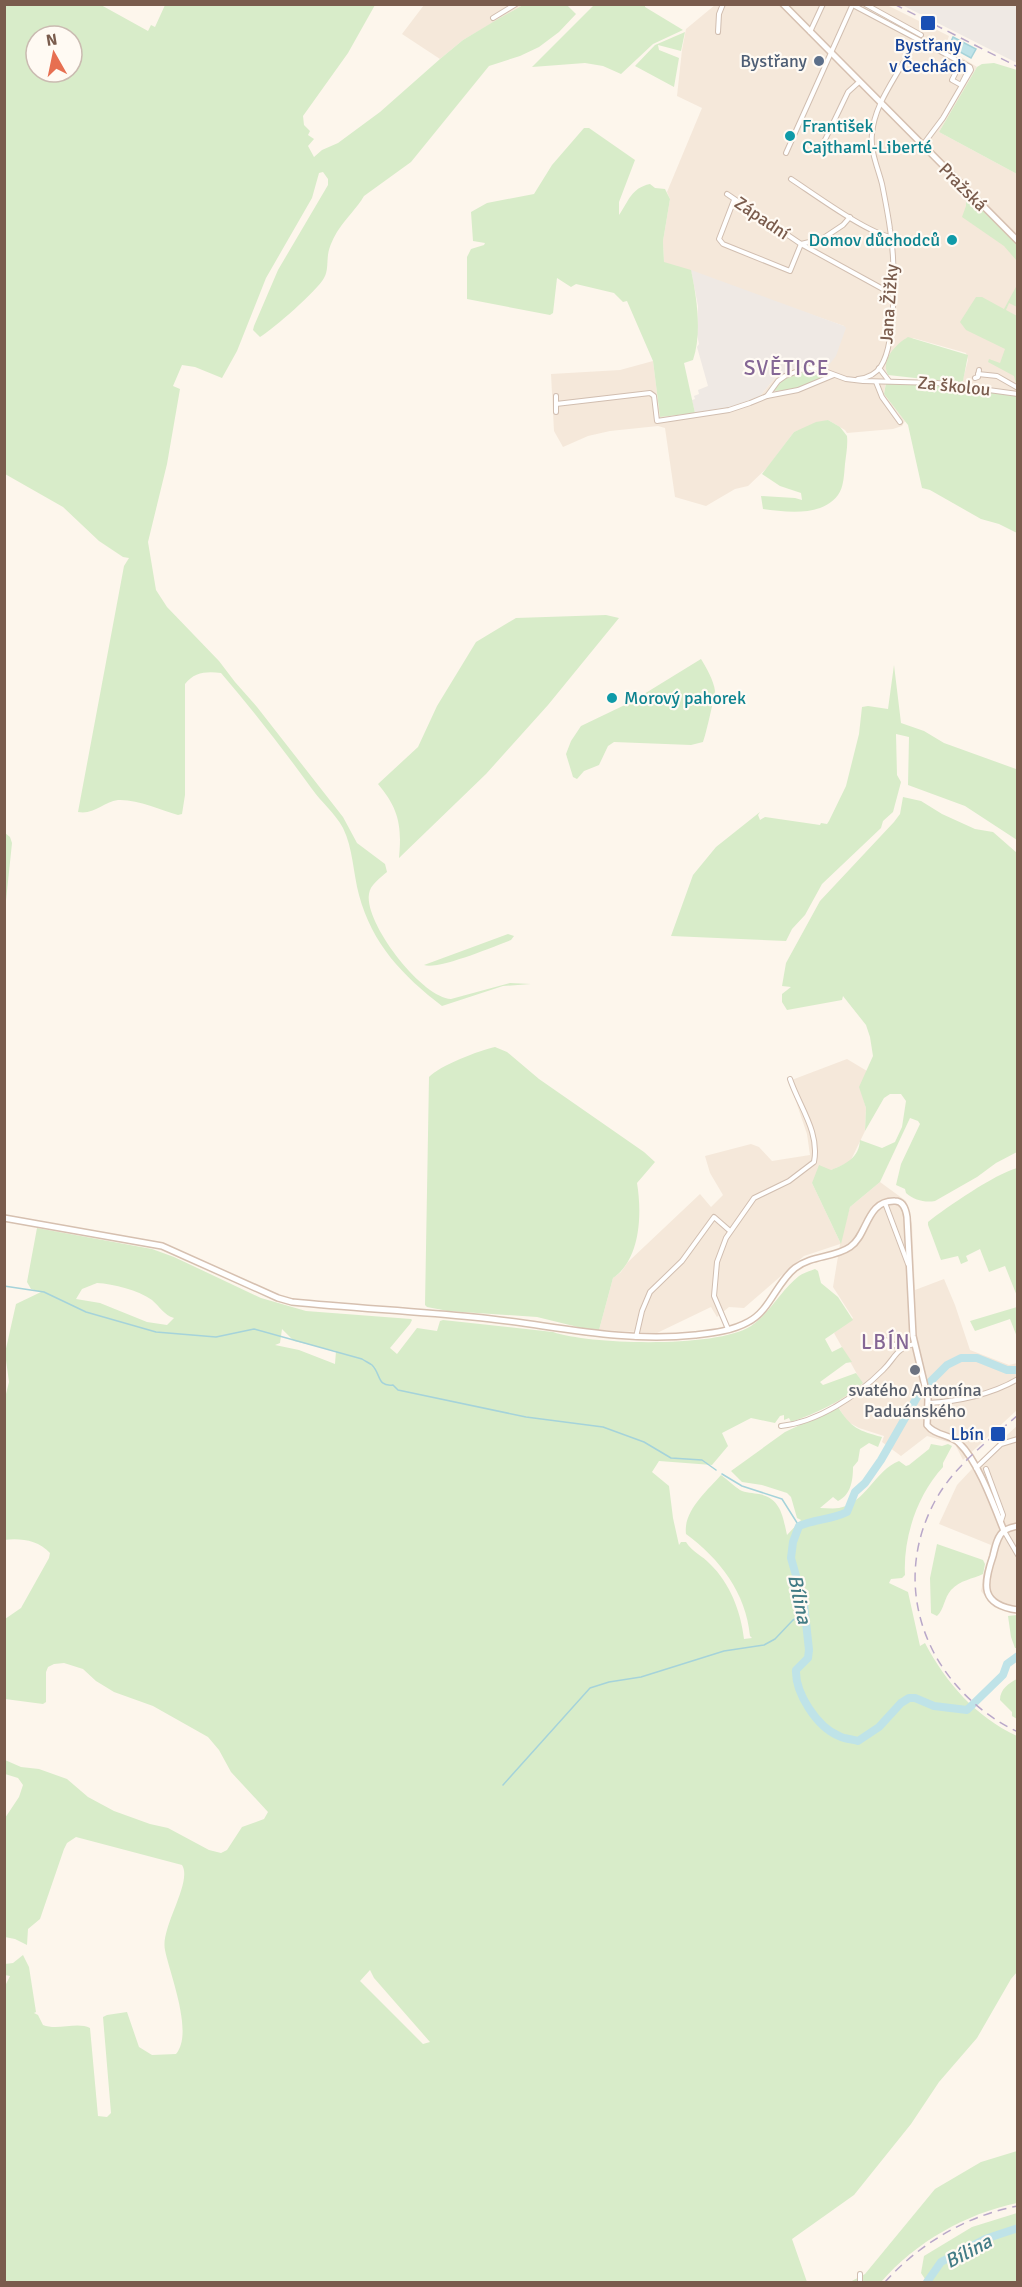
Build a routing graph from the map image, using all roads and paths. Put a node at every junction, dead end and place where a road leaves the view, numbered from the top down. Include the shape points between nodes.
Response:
1 (516, 4) edge
2 (723, 4) edge
3 (823, 4) edge
4 (865, 4) edge
5 (851, 5) edge
6 (785, 6) edge
7 (493, 18) dead end
8 (718, 32) dead end
9 (810, 32) junction
10 (921, 34) dead end
11 (830, 53) junction
12 (903, 63) dead end
13 (968, 67) junction
14 (859, 82) junction
15 (880, 104) junction
16 (823, 144) dead end
17 (922, 146) junction
18 (786, 153) dead end
19 (791, 179) dead end
20 (727, 194) dead end
21 (734, 200) junction
22 (850, 217) junction
23 (891, 237) junction
24 (1017, 241) edge
25 (801, 244) junction
26 (892, 294) junction
27 (879, 368) junction
28 (977, 374) dead end
29 (835, 375) junction
30 (853, 380) junction
31 (876, 382) junction
32 (890, 382) junction
33 (1017, 388) edge
34 (1017, 393) edge
35 (556, 396) dead end
36 (767, 396) junction
37 (556, 404) junction
38 (556, 412) dead end
39 (900, 422) dead end
40 (790, 1079) dead end
41 (885, 1203) junction
42 (4, 1218) edge
43 (730, 1231) junction
44 (910, 1268) junction
45 (728, 1329) junction
46 (878, 1336) dead end
47 (636, 1337) junction
48 (914, 1344) junction
49 (900, 1348) junction
50 (1017, 1379) edge
51 (928, 1403) junction
52 (782, 1426) dead end
53 (1017, 1438) edge
54 (976, 1468) junction
55 (986, 1469) dead end
56 (1000, 1521) junction
57 (1017, 1526) edge
58 (1004, 1531) junction
59 (1017, 1555) edge
60 (1017, 1610) edge
61 (860, 2274) dead end
62 (860, 2283) edge

1 - 7 street
2 - 8 street
3 - 9 street
4 - 10 street
5 - 11 street
5 - 13 street
6 - 9 street, Pražská
9 - 11 street, Pražská
11 - 14 street, Pražská
11 - 18 street
12 - 15 street, Jana Žižky
13 - 13 street via 961,85 952,80 958,68
13 - 17 street via 971,70 956,99
14 - 15 street, Pražská
14 - 16 street via 848,92
15 - 17 street, Pražská
15 - 23 street, Jana Žižky via 872,142
17 - 24 street, Pražská
19 - 22 street
20 - 21 street, Západní
21 - 25 street, Západní
21 - 25 street via 719,239 723,244 790,271
22 - 23 street
22 - 25 street via 822,239
23 - 26 street, Jana Žižky
25 - 26 street, Západní
26 - 27 street, Jana Žižky via 889,337
27 - 30 street, Jana Žižky
27 - 32 street
28 - 33 street via 997,376
29 - 30 street, Za školou
29 - 36 street via 798,390
29 - 36 street, Za školou via 800,369 778,381
30 - 31 street, Za školou
31 - 32 street, Za školou
31 - 39 street
32 - 34 street, Za školou via 937,383
35 - 37 street
36 - 37 street via 733,409 657,421 653,395 647,393
37 - 38 street
40 - 43 street via 814,1135 814,1162 789,1181 754,1198
41 - 44 street
41 - 44 street via 898,1202 906,1210
41 - 45 street via 870,1214 851,1247 793,1269 758,1315
42 - 47 street via 162,1246 292,1302 472,1317
43 - 45 street via 714,1279 716,1302
43 - 47 street via 714,1217 682,1261 650,1292
44 - 48 street
45 - 47 street via 676,1337
46 - 49 street
48 - 49 street
48 - 51 street
49 - 52 street via 857,1394 793,1425
50 - 51 street via 1001,1388 953,1402
51 - 54 street via 927,1425 935,1433 957,1441
53 - 54 street via 1001,1444
54 - 56 street
55 - 56 street via 1003,1515
56 - 58 street
57 - 58 street
58 - 59 street
58 - 60 street via 992,1557 986,1588 997,1605
61 - 62 street

